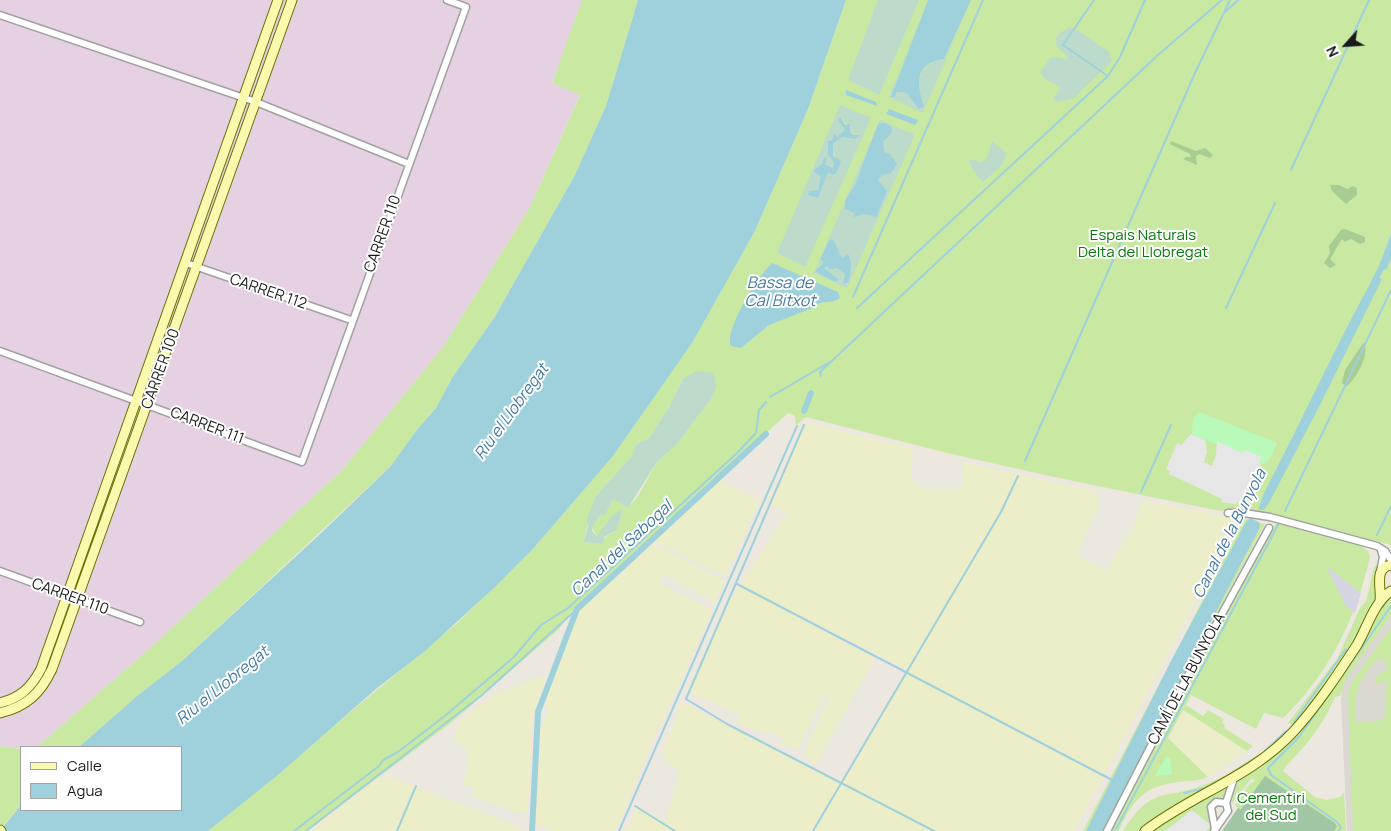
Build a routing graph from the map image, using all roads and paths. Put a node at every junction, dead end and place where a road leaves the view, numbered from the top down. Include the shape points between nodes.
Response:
1 (278, 0) edge
2 (292, 0) edge
3 (447, 0) edge
4 (0, 15) edge
5 (242, 98) junction
6 (256, 102) junction
7 (409, 164) junction
8 (186, 263) junction
9 (197, 267) junction
10 (351, 320) junction
11 (0, 350) edge
12 (137, 400) junction
13 (148, 404) junction
14 (302, 462) joint
15 (1228, 514) dead end
16 (1269, 528) dead end
17 (1377, 546) junction
18 (1391, 560) edge
19 (1391, 565) edge
20 (0, 571) edge
21 (1380, 576) junction
22 (1391, 590) edge
23 (72, 599) junction
24 (1380, 601) junction
25 (140, 622) dead end
26 (0, 703) edge
27 (0, 712) edge
28 (1234, 778) junction
29 (1226, 803) junction
30 (1214, 830) edge
31 (1107, 831) edge
32 (1145, 831) edge

1 - 5 street, CARRER 100
2 - 6 street, CARRER 100
3 - 7 street, CARRER 110 via 466,7
4 - 5 street
5 - 6 street
5 - 8 street, CARRER 100
6 - 7 street
6 - 9 street, CARRER 100
7 - 10 street, CARRER 110
8 - 9 street, CARRER 112
8 - 12 street, CARRER 100
9 - 10 street, CARRER 112
9 - 13 street, CARRER 100
10 - 14 street, CARRER 110
11 - 12 street, CARRER 111
12 - 13 street, CARRER 111
12 - 23 street, CARRER 100
13 - 14 street, CARRER 111
13 - 23 street, CARRER 100
15 - 17 street via 1268,517
16 - 31 street, CAMÍ DE LA BUNYOLA via 1173,702
17 - 18 street
17 - 21 street via 1383,557
19 - 21 street via 1384,567
20 - 23 street, CARRER 110
21 - 22 street via 1383,585
21 - 24 street
22 - 24 street
23 - 25 street, CARRER 110
23 - 26 street, CARRER 100 via 34,681 24,693
23 - 27 street, CARRER 100 via 66,635 43,688 27,703
24 - 28 street via 1356,646 1303,720 1271,753
28 - 29 street
28 - 32 street
29 - 30 street via 1228,811
29 - 30 street via 1216,802 1211,807

